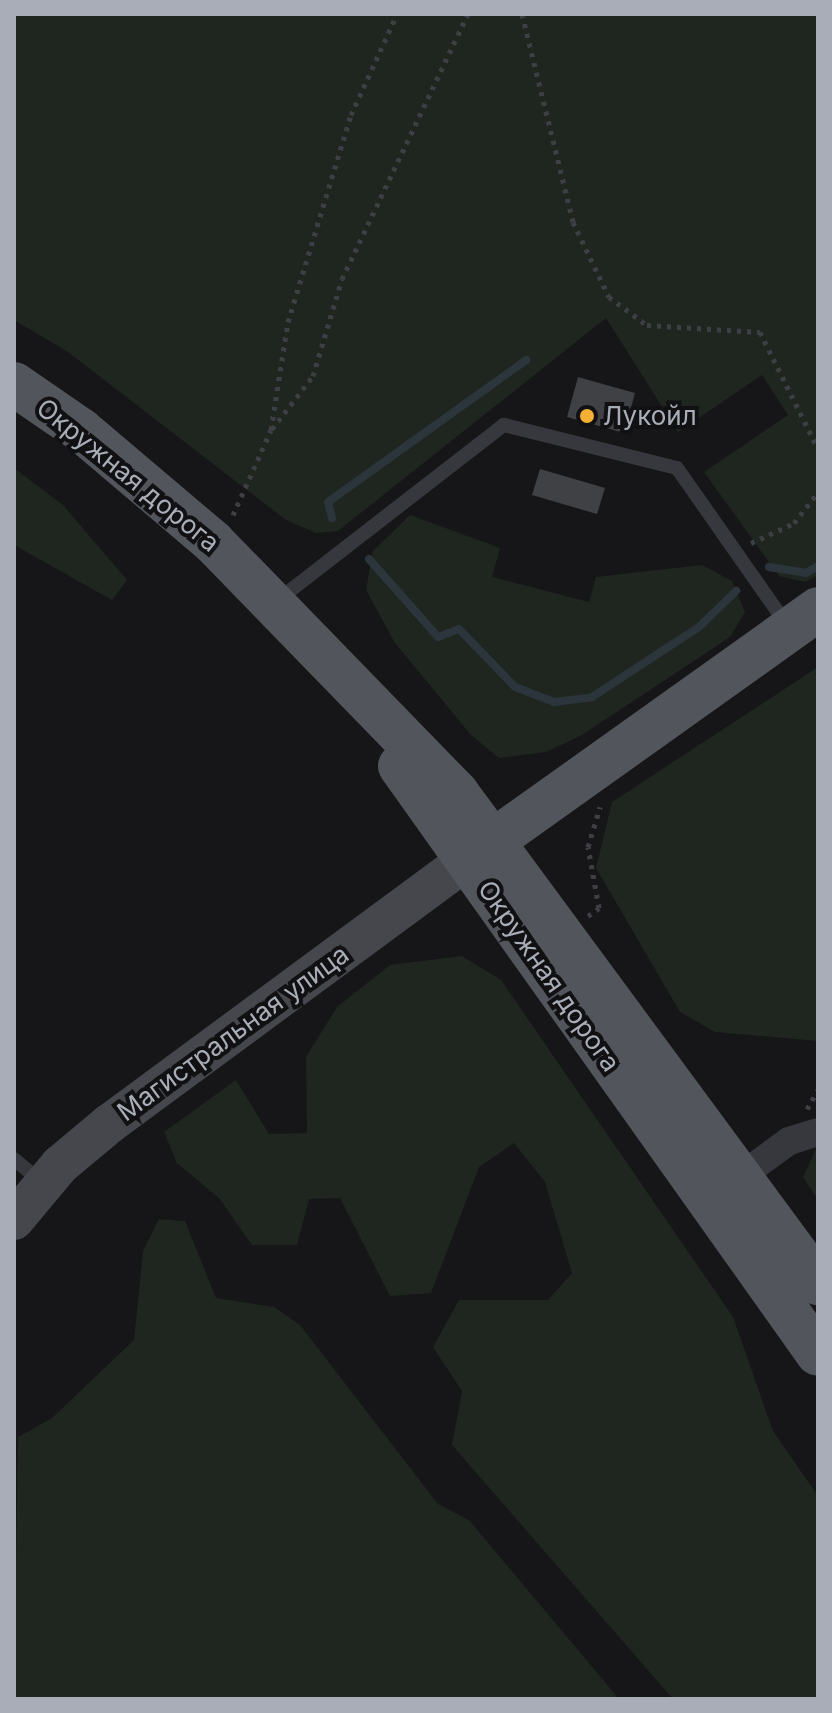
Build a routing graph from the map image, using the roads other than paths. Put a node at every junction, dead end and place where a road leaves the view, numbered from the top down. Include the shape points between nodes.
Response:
1 (14, 384) edge
2 (275, 602) junction
3 (803, 618) edge
4 (481, 849) junction
5 (818, 1132) edge
6 (28, 1172) edge
7 (741, 1176) junction
8 (14, 1220) edge
9 (818, 1283) edge
10 (818, 1354) edge

1 - 2 main road, Окружная дорога via 81,430
2 - 3 lane via 504,425 677,468
2 - 4 main road, Окружная дорога
3 - 4 main road
4 - 6 main road, Магистральная улица via 109,1124
4 - 7 main road, Окружная дорога via 564,932
4 - 10 main road, Окружная дорога
5 - 7 street via 789,1141
6 - 8 main road, Магистральная улица
7 - 9 main road, Окружная дорога

